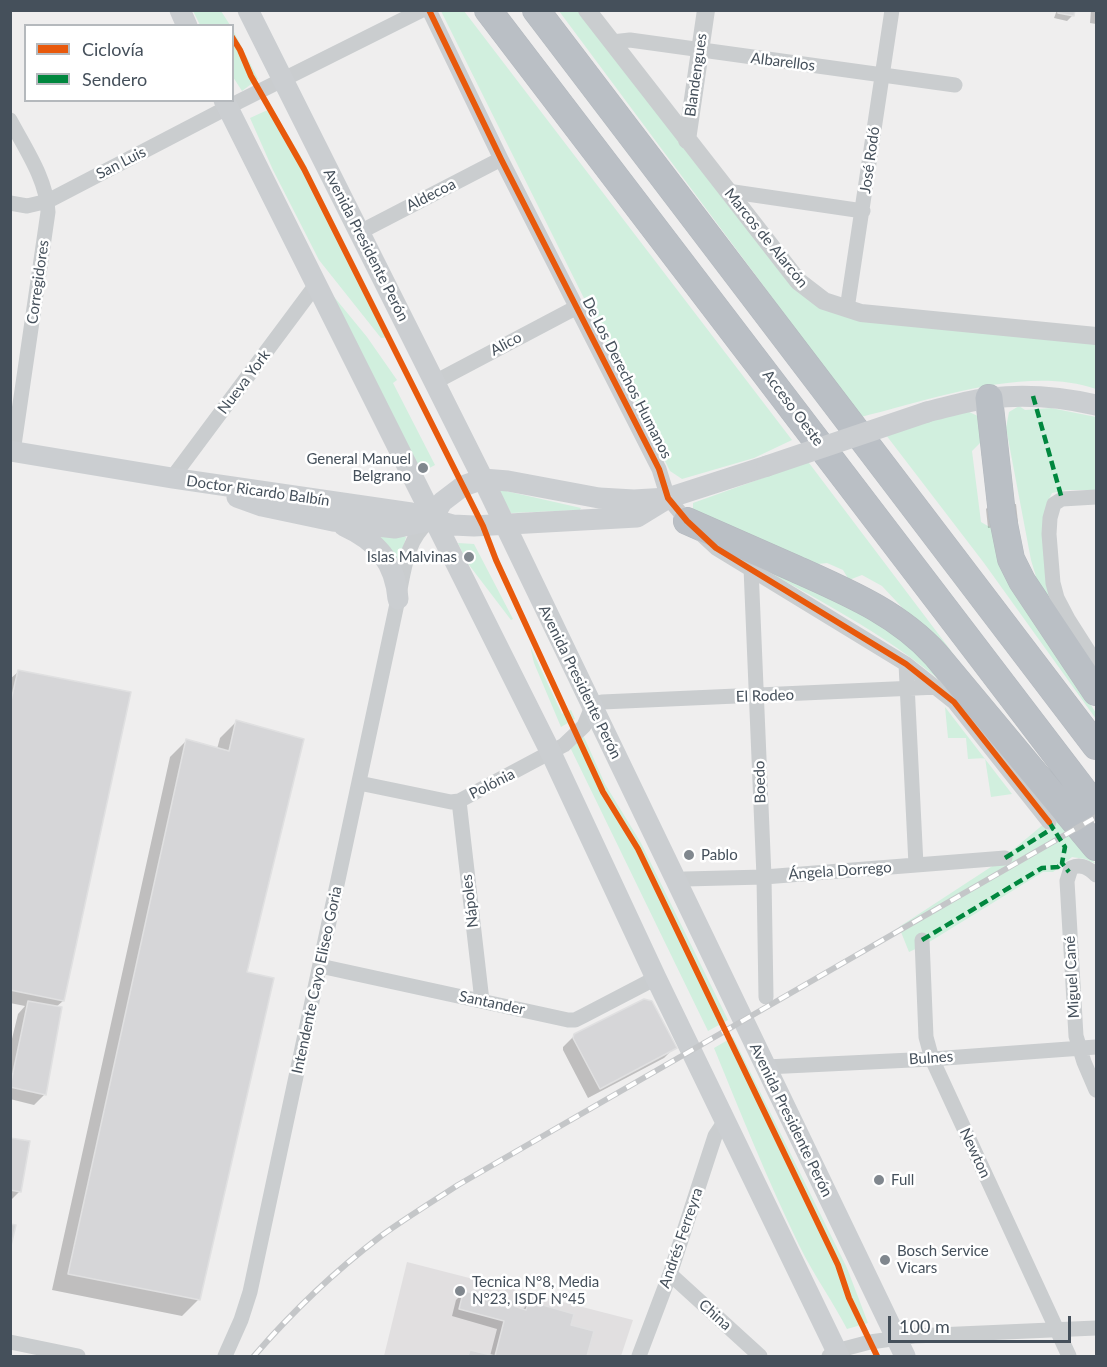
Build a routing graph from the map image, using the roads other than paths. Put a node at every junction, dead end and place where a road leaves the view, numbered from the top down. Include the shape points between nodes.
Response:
1 (180, 10) edge
2 (248, 10) edge
3 (422, 10) edge
4 (429, 10) edge
5 (488, 10) edge
6 (536, 10) edge
7 (587, 10) edge
8 (706, 10) edge
9 (892, 10) edge
10 (186, 24) edge
11 (612, 42) junction
12 (700, 51) junction
13 (883, 74) junction
14 (283, 80) junction
15 (955, 85) dead end
16 (234, 101) edge
17 (226, 104) edge
18 (10, 120) edge
19 (687, 140) junction
20 (501, 159) junction
21 (727, 190) junction
22 (768, 197) junction
23 (48, 201) junction
24 (10, 203) edge
25 (863, 211) junction
26 (752, 222) junction
27 (360, 231) junction
28 (315, 286) junction
29 (578, 307) junction
30 (847, 309) junction
31 (1096, 336) edge
32 (435, 382) junction
33 (989, 398) junction
34 (1096, 405) edge
35 (12, 452) edge
36 (172, 478) junction
37 (483, 479) junction
38 (198, 482) junction
39 (1096, 496) edge
40 (668, 498) junction
41 (432, 519) junction
42 (333, 521) junction
43 (687, 521) junction
44 (505, 525) junction
45 (751, 568) junction
46 (398, 599) junction
47 (1096, 663) edge
48 (906, 664) junction
49 (938, 687) junction
50 (906, 690) junction
51 (1096, 692) edge
52 (757, 696) junction
53 (592, 707) junction
54 (1096, 746) edge
55 (551, 753) junction
56 (359, 783) junction
57 (459, 801) junction
58 (1096, 807) edge
59 (1049, 822) dead end
60 (1096, 847) edge
61 (1005, 858) dead end
62 (916, 865) junction
63 (1096, 875) edge
64 (764, 877) junction
65 (675, 881) junction
66 (922, 940) dead end
67 (320, 966) junction
68 (656, 978) junction
69 (766, 997) dead end
70 (482, 1001) junction
71 (1096, 1047) edge
72 (1078, 1048) junction
73 (932, 1059) junction
74 (766, 1067) junction
75 (1096, 1090) edge
76 (725, 1121) junction
77 (670, 1274) junction
78 (1096, 1328) edge
79 (1056, 1330) junction
80 (10, 1342) edge
81 (900, 1347) edge
82 (835, 1355) edge
83 (78, 1356) edge
84 (225, 1356) edge
85 (639, 1356) edge
86 (760, 1356) edge
87 (1069, 1356) edge

1 - 10 main road
2 - 14 main road, Avenida Presidente Perón
3 - 14 street
4 - 20 street, De Los Derechos Humanos
5 - 58 highway, Acceso Oeste
6 - 54 highway
7 - 11 street, Marcos de Alarcón
8 - 12 street, Blandengues
9 - 13 street, José Rodó
11 - 12 street, Albarellos via 630,40
11 - 19 street, Marcos de Alarcón
12 - 13 street, Albarellos
12 - 19 street, Blandengues
13 - 15 street, Albarellos
13 - 25 street, José Rodó
14 - 16 street
14 - 27 main road, Avenida Presidente Perón
17 - 23 street, San Luis
17 - 28 main road
18 - 23 street, Corregidores
19 - 21 street, Marcos de Alarcón
20 - 27 street, Aldecoa
20 - 29 street, De Los Derechos Humanos
21 - 22 street
21 - 26 street, Marcos de Alarcón
22 - 25 street
22 - 26 street via 757,207
23 - 24 street, San Luis via 27,206
23 - 35 street, Corregidores
25 - 30 street, José Rodó
26 - 30 street, Marcos de Alarcón via 798,281 824,301
27 - 32 main road, Avenida Presidente Perón
28 - 36 street, Nueva York
28 - 41 main road
29 - 32 street, Alico
29 - 40 street, De Los Derechos Humanos via 659,470
30 - 31 street, Marcos de Alarcón
32 - 37 main road, Avenida Presidente Perón
33 - 34 main road via 1059,397
33 - 40 main road, bridge via 927,412
33 - 51 highway via 1011,559
35 - 36 main road, Doctor Ricardo Balbín
36 - 38 main road, Doctor Ricardo Balbín
37 - 40 main road via 618,500
37 - 41 main road via 442,501
37 - 44 main road, Avenida Presidente Perón
38 - 41 main road, Doctor Ricardo Balbín
38 - 42 main road via 262,507
39 - 47 street via 1062,499 1054,504 1049,534 1057,598
40 - 43 street, De Los Derechos Humanos
40 - 44 main road, Doctor Ricardo Balbín via 637,517
41 - 42 main road via 395,528
41 - 44 main road, Doctor Ricardo Balbín via 453,525
41 - 46 street, Intendente Cayo Eliseo Goria via 412,540
41 - 55 main road
42 - 46 main road via 374,543 392,572
43 - 45 street, De Los Derechos Humanos via 716,548
43 - 60 highway via 856,596 917,635
44 - 53 main road, Avenida Presidente Perón
45 - 48 street, De Los Derechos Humanos
45 - 52 street, Boedo
46 - 56 street, Intendente Cayo Eliseo Goria
48 - 49 street, De Los Derechos Humanos
48 - 50 street
49 - 50 street, El Rodeo
49 - 59 street, De Los Derechos Humanos via 974,726
50 - 52 street, El Rodeo
50 - 62 street
52 - 53 street, El Rodeo via 602,702
52 - 64 street, Boedo
53 - 55 street, Polónia via 577,734
53 - 65 main road, Avenida Presidente Perón
55 - 57 street, Polónia
55 - 68 main road
56 - 57 street, Polónia
56 - 67 street, Intendente Cayo Eliseo Goria
57 - 70 street, Nápoles
61 - 62 street, Ángela Dorrego
62 - 64 street, Ángela Dorrego
63 - 72 street, Miguel Cané via 1077,865 1071,868 1067,881
64 - 65 street, Ángela Dorrego
64 - 69 street, Boedo
65 - 74 main road, Avenida Presidente Perón
66 - 73 street, Newton via 926,1037
67 - 70 street, Santander
67 - 84 street, Intendente Cayo Eliseo Goria via 250,1292
68 - 70 street, Santander via 576,1020
68 - 76 main road
71 - 72 street, Bulnes
72 - 73 street, Bulnes
72 - 75 street, Miguel Cané
73 - 74 street, Bulnes
73 - 79 street, Newton
74 - 81 main road, Avenida Presidente Perón
76 - 77 street, Andrés Ferreyra via 715,1136
76 - 82 main road
77 - 85 street, Andrés Ferreyra
77 - 86 street, China
78 - 79 street
79 - 81 street
79 - 87 street, Newton
80 - 83 street
81 - 82 street via 870,1341

